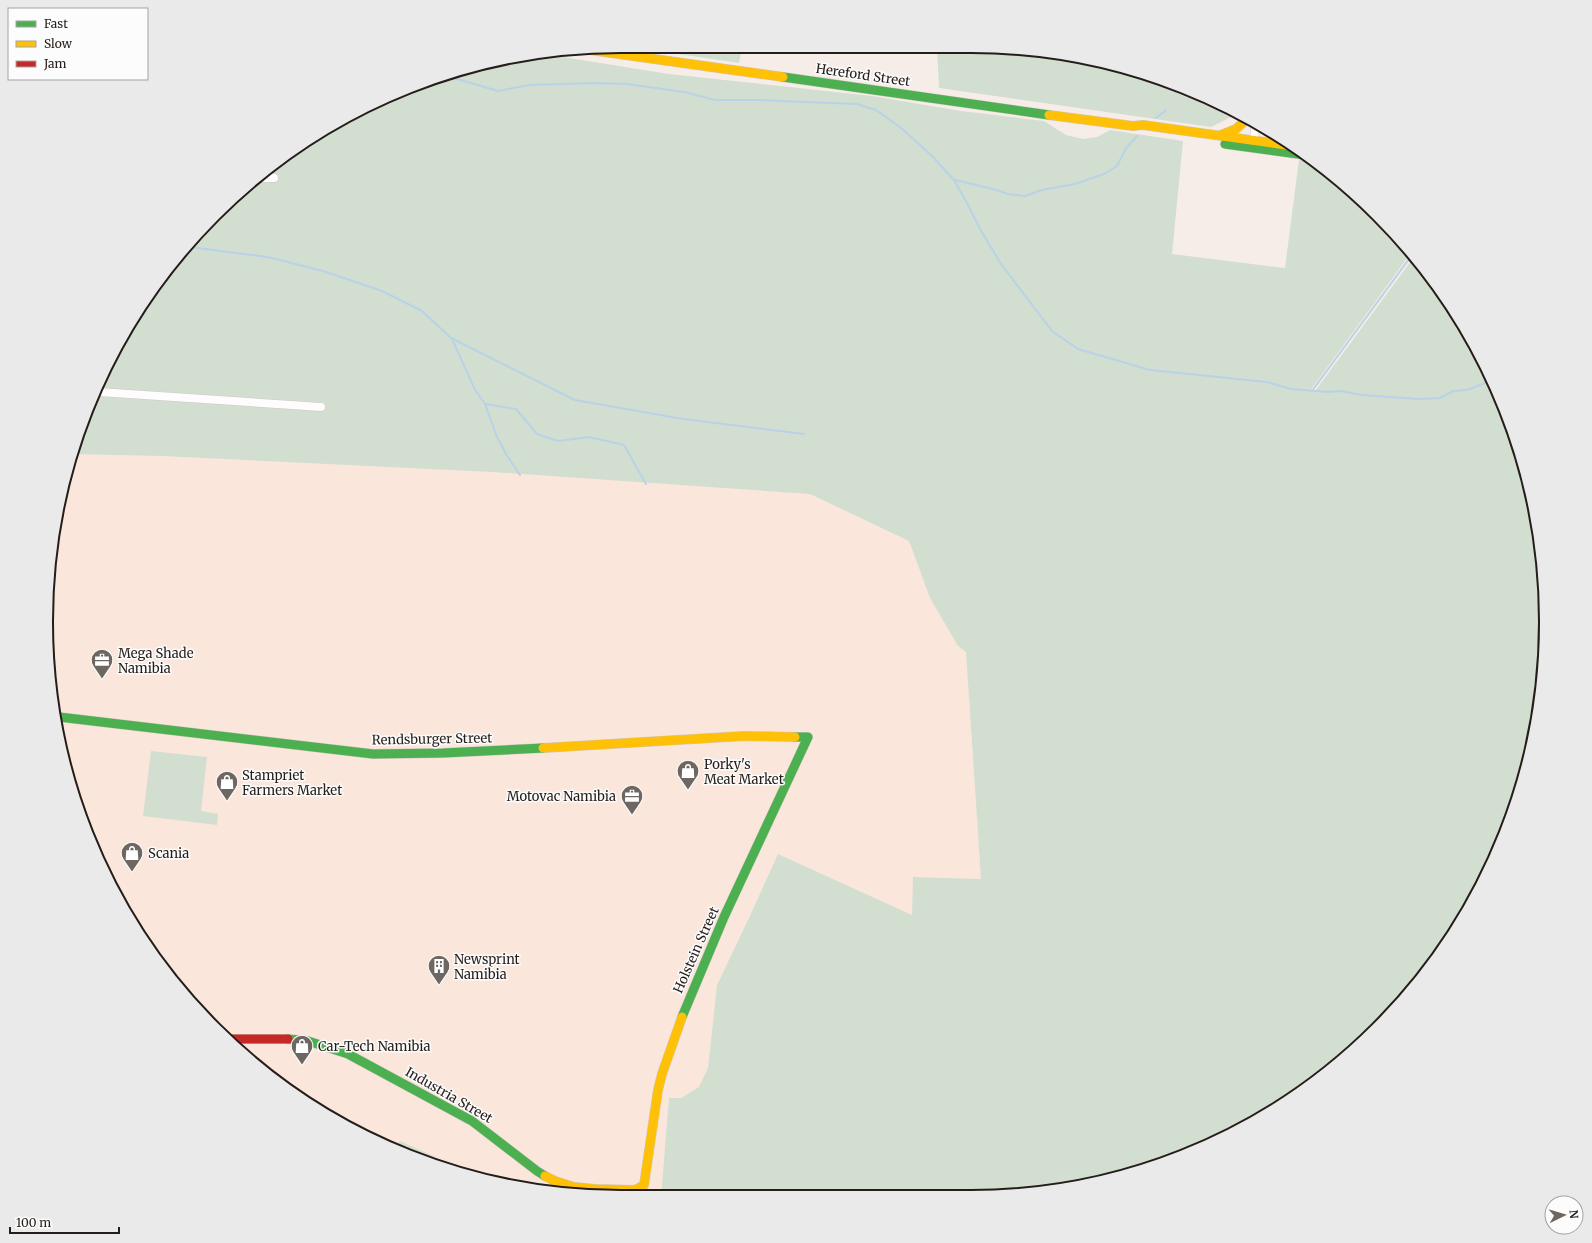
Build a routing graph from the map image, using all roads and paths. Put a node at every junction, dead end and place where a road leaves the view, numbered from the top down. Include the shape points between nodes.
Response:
1 (613, 53) edge
2 (1243, 123) edge
3 (1133, 126) junction
4 (1255, 129) edge
5 (1214, 136) junction
6 (1253, 144) junction
7 (1280, 145) edge
8 (1290, 152) edge
9 (266, 178) edge
10 (274, 178) dead end
11 (102, 392) edge
12 (322, 407) dead end
13 (62, 717) edge
14 (808, 737) joint
15 (237, 1039) edge
16 (644, 1185) joint
17 (635, 1190) edge
18 (635, 1190) edge

1 - 3 street, Hereford Street
2 - 5 street via 1236,129
3 - 5 street, Hereford Street via 1143,125
3 - 6 street, Hereford Street via 1143,131
4 - 6 street
5 - 6 street, Hereford Street
6 - 7 street, Hereford Street
6 - 8 street, Hereford Street
9 - 10 street
11 - 12 street
13 - 14 street, Rendsburger Street via 373,754 586,746 744,736
14 - 16 street, Holstein Street via 724,917 683,1013 660,1085
15 - 18 street, Industria Street via 308,1041 348,1054 472,1121 537,1171 555,1181 574,1187
16 - 17 street, Industria Street

